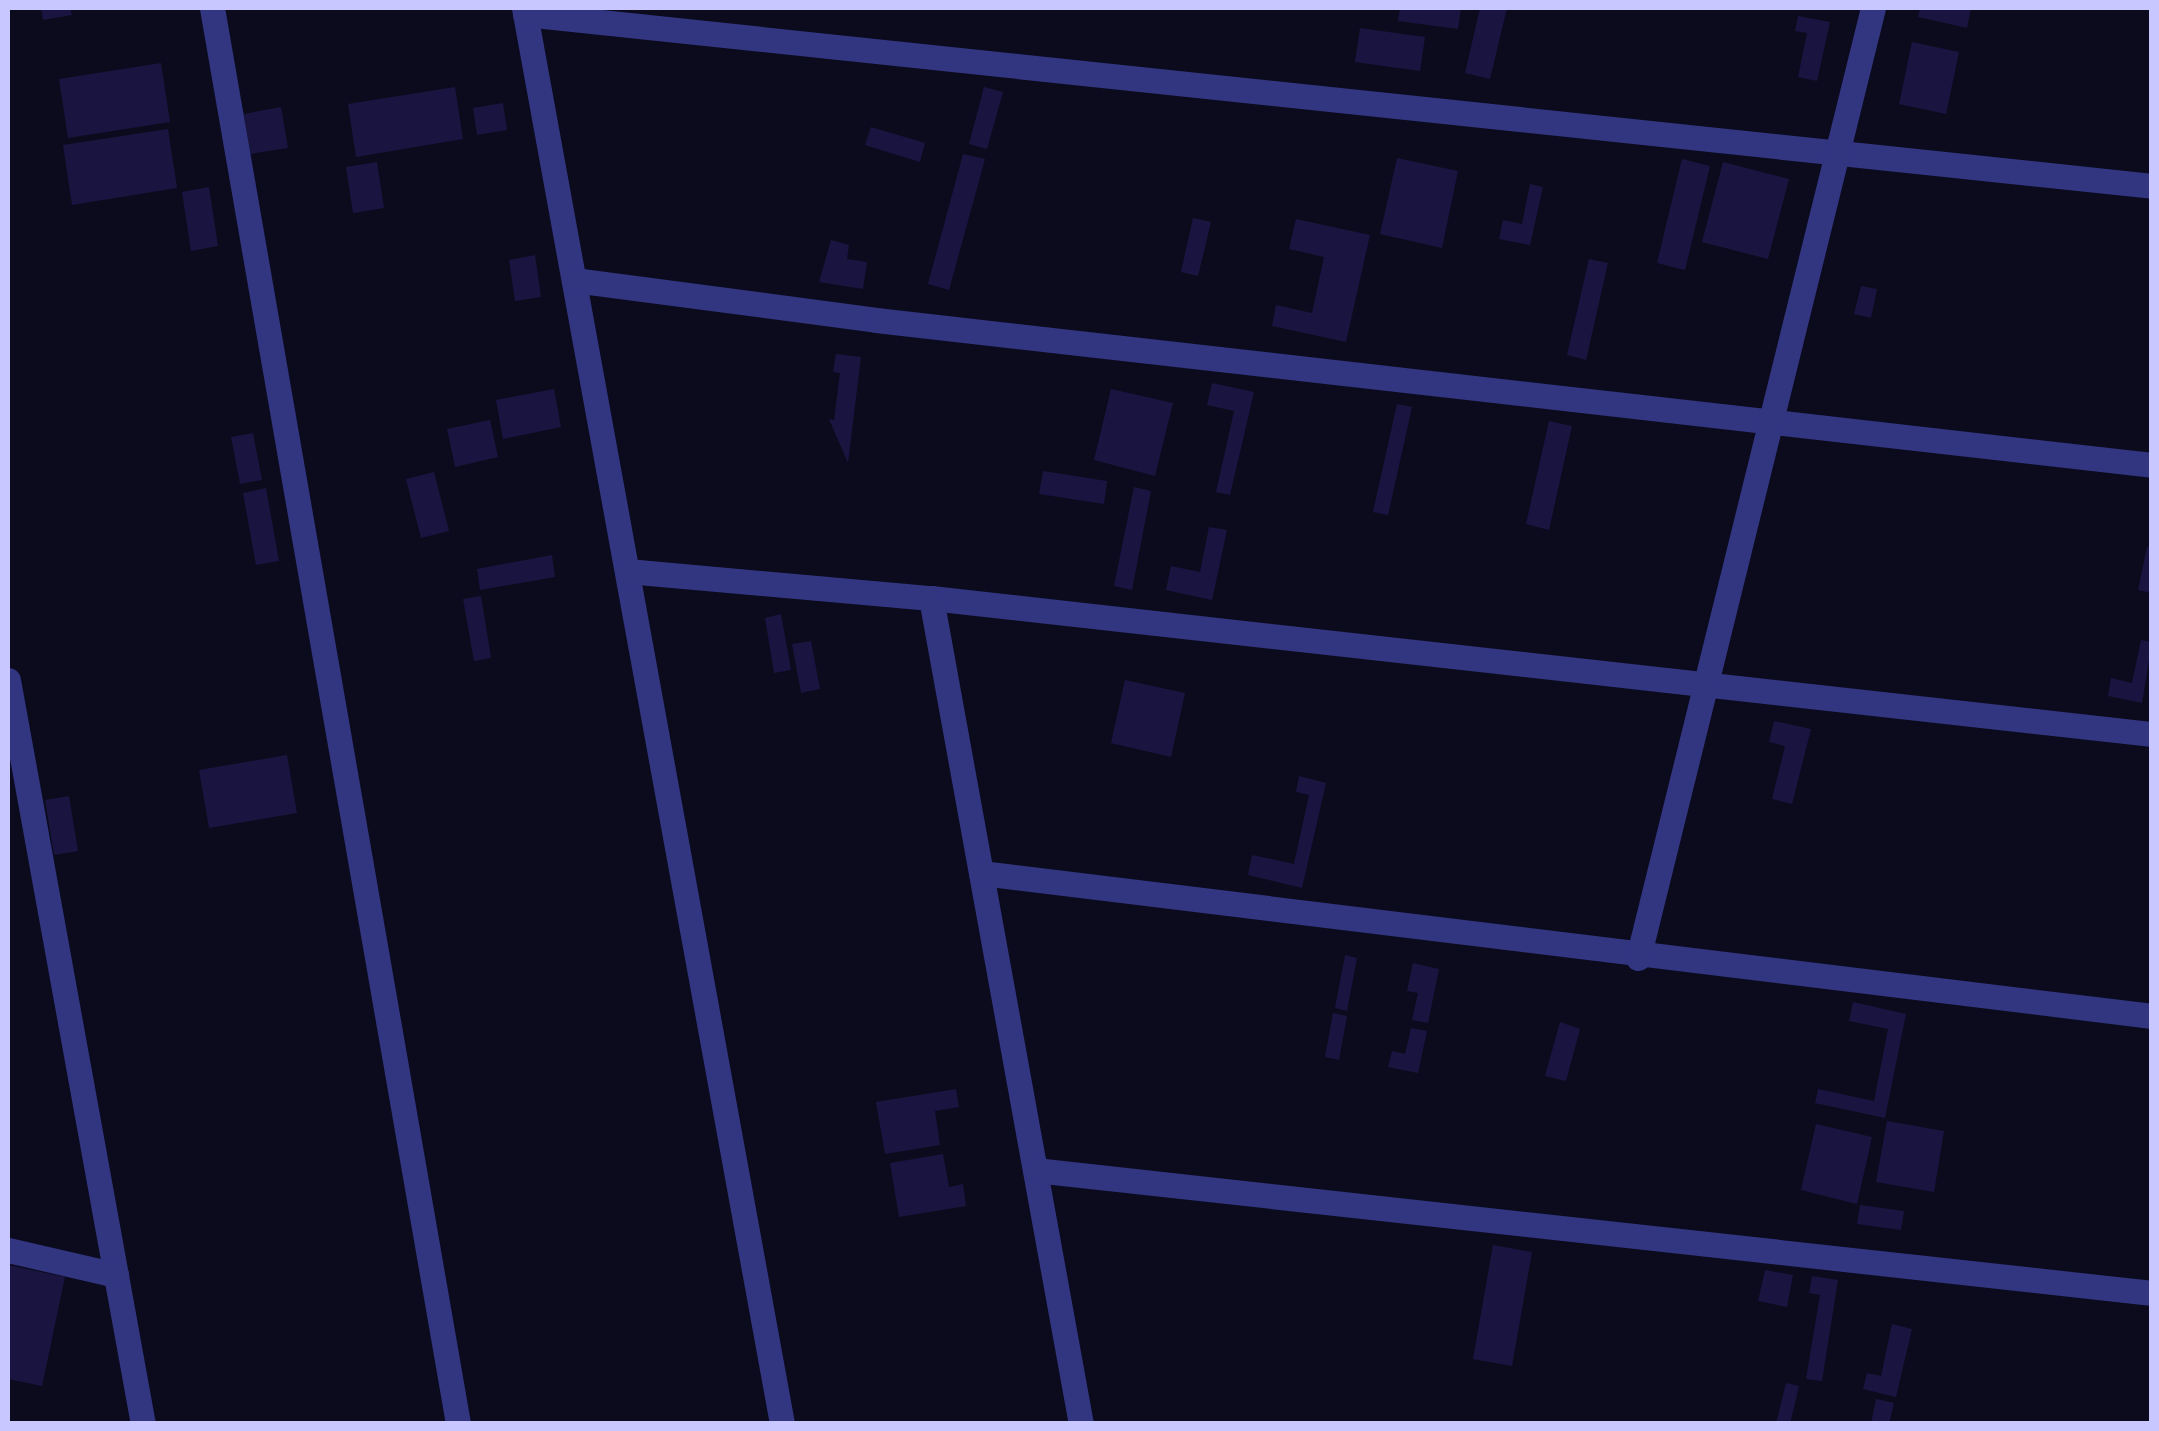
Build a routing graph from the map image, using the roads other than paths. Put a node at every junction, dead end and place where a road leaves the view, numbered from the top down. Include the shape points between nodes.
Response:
1 (212, 8) edge
2 (1872, 8) edge
3 (525, 11) edge
4 (1837, 153) junction
5 (2152, 186) edge
6 (574, 280) junction
7 (1770, 422) junction
8 (2152, 466) edge
9 (627, 571) junction
10 (930, 598) junction
11 (8, 680) edge
12 (1706, 684) junction
13 (2152, 734) edge
14 (981, 873) junction
15 (1638, 958) junction
16 (2152, 1016) edge
17 (1035, 1170) junction
18 (8, 1250) edge
19 (116, 1275) junction
20 (2152, 1293) edge
21 (143, 1424) edge
22 (458, 1424) edge
23 (782, 1424) edge
24 (1081, 1424) edge

1 - 22 street
2 - 4 street
3 - 4 street
3 - 6 street
4 - 5 street
4 - 7 street
6 - 7 street
6 - 9 street
7 - 8 street
7 - 12 street
9 - 10 street
9 - 23 street
10 - 12 street
10 - 14 street
11 - 19 street
12 - 13 street
12 - 15 street
14 - 15 street
14 - 17 street
15 - 16 street
17 - 20 street
17 - 24 street
18 - 19 street
19 - 21 street

